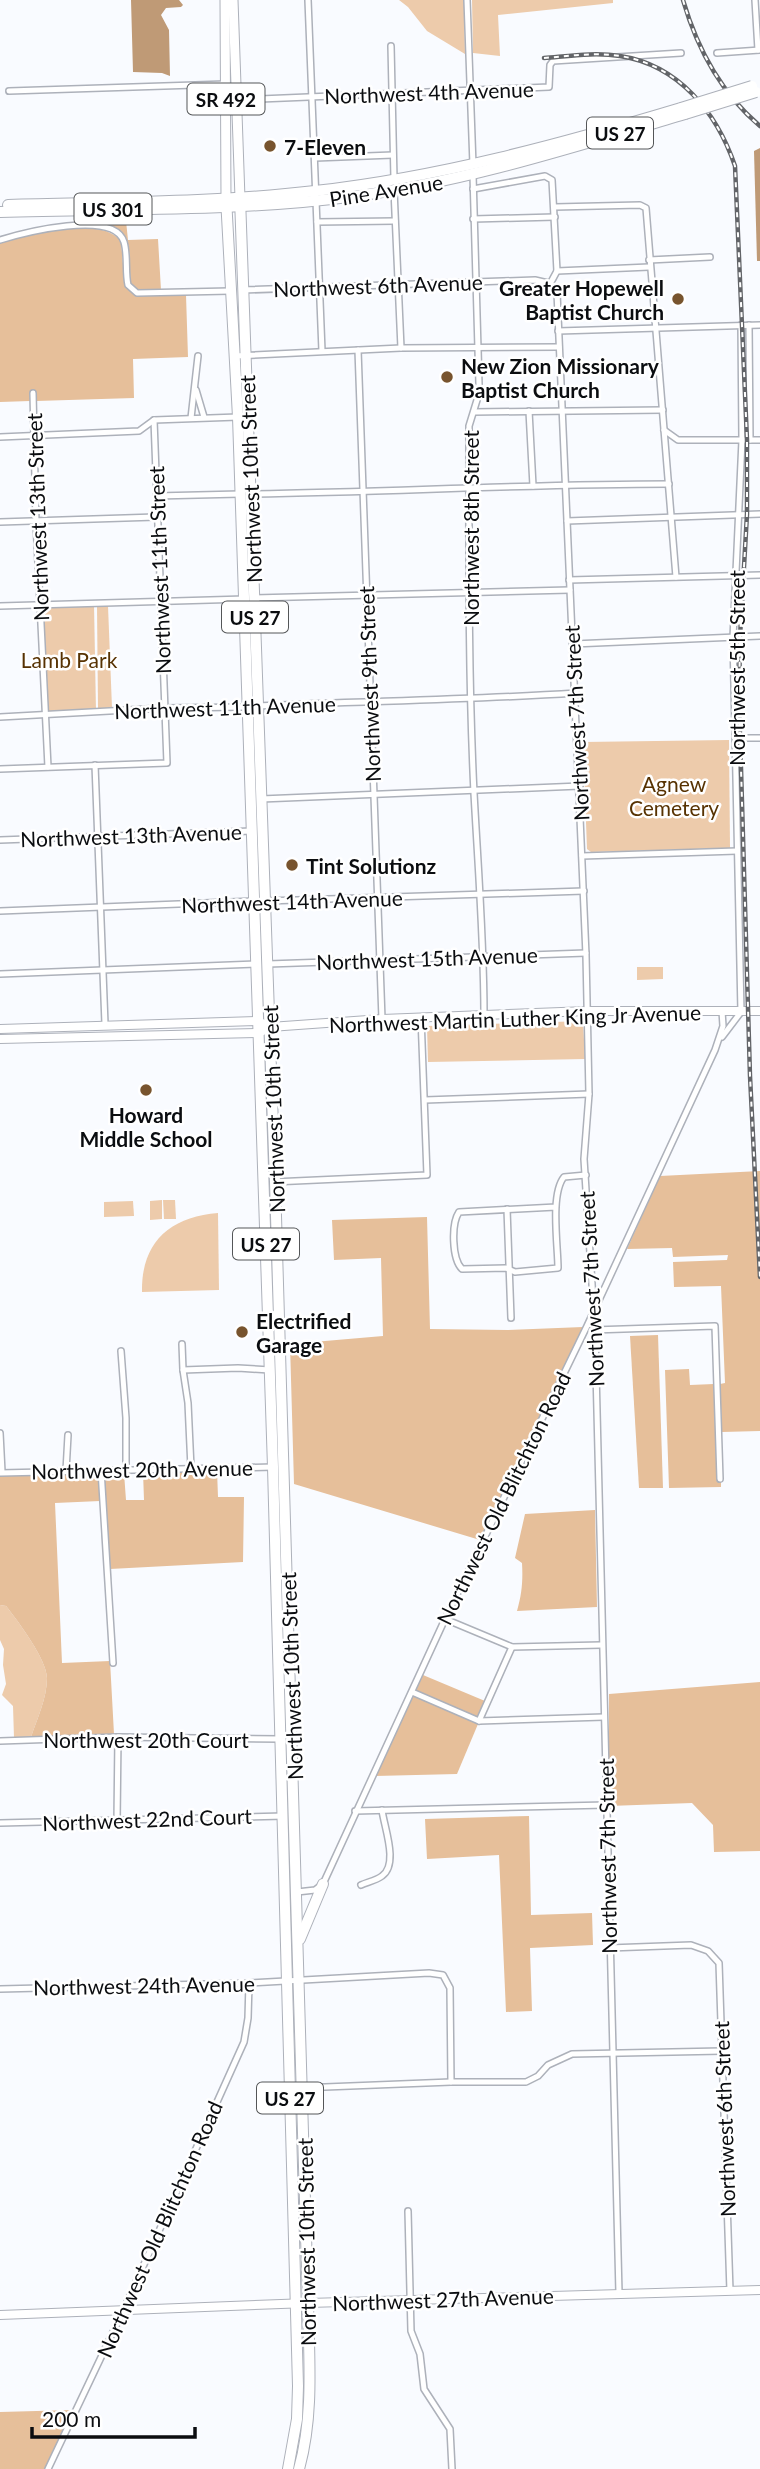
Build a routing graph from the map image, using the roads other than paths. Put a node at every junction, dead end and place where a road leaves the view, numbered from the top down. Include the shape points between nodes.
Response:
1 (225, 0) edge
2 (233, 0) edge
3 (309, 0) edge
4 (467, 0) edge
5 (755, 0) edge
6 (391, 46) dead end
7 (759, 50) edge
8 (717, 52) dead end
9 (681, 53) dead end
10 (226, 83) junction
11 (757, 88) edge
12 (9, 91) dead end
13 (471, 92) junction
14 (391, 95) junction
15 (312, 97) junction
16 (237, 100) junction
17 (393, 155) junction
18 (315, 158) junction
19 (473, 170) junction
20 (394, 185) junction
21 (472, 189) junction
22 (316, 196) junction
23 (240, 202) junction
24 (227, 203) junction
25 (0, 205) edge
26 (555, 207) junction
27 (0, 212) edge
28 (555, 217) junction
29 (473, 219) junction
30 (395, 221) junction
31 (317, 222) junction
32 (0, 240) edge
33 (710, 257) dead end
34 (649, 264) junction
35 (557, 271) junction
36 (477, 281) junction
37 (399, 284) junction
38 (552, 286) junction
39 (319, 287) junction
40 (243, 290) junction
41 (230, 291) junction
42 (741, 325) junction
43 (749, 325) junction
44 (760, 325) edge
45 (654, 327) junction
46 (558, 331) junction
47 (559, 346) junction
48 (478, 347) junction
49 (401, 348) junction
50 (358, 350) junction
51 (322, 351) junction
52 (198, 356) dead end
53 (241, 356) junction
54 (195, 387) junction
55 (33, 393) dead end
56 (561, 410) junction
57 (663, 410) junction
58 (529, 411) junction
59 (474, 412) junction
60 (204, 417) junction
61 (243, 417) junction
62 (191, 418) junction
63 (154, 420) junction
64 (664, 430) junction
65 (0, 437) edge
66 (34, 437) junction
67 (743, 440) junction
68 (750, 440) junction
69 (760, 440) edge
70 (565, 484) junction
71 (668, 484) junction
72 (533, 486) junction
73 (469, 488) junction
74 (362, 492) junction
75 (246, 494) junction
76 (156, 496) junction
77 (760, 514) edge
78 (740, 515) junction
79 (156, 517) junction
80 (671, 517) junction
81 (567, 521) junction
82 (36, 522) junction
83 (0, 523) edge
84 (760, 575) edge
85 (736, 576) junction
86 (676, 577) junction
87 (569, 580) junction
88 (570, 590) junction
89 (468, 594) junction
90 (367, 596) junction
91 (249, 598) junction
92 (160, 602) junction
93 (40, 605) junction
94 (0, 606) edge
95 (760, 636) edge
96 (733, 638) junction
97 (573, 643) junction
98 (576, 692) junction
99 (472, 699) junction
100 (370, 701) junction
101 (253, 706) junction
102 (164, 708) junction
103 (46, 715) junction
104 (0, 718) edge
105 (743, 738) dead end
106 (760, 738) edge
107 (95, 765) junction
108 (48, 767) junction
109 (0, 769) edge
110 (580, 786) junction
111 (474, 792) junction
112 (373, 795) junction
113 (256, 800) junction
114 (257, 831) junction
115 (97, 836) junction
116 (0, 840) edge
117 (737, 851) junction
118 (582, 856) junction
119 (584, 891) junction
120 (481, 894) junction
121 (377, 898) junction
122 (260, 901) junction
123 (100, 908) junction
124 (0, 911) edge
125 (586, 953) junction
126 (484, 957) junction
127 (379, 960) junction
128 (262, 964) junction
129 (102, 971) junction
130 (0, 974) edge
131 (587, 1011) junction
132 (722, 1011) junction
133 (760, 1011) edge
134 (741, 1012) junction
135 (484, 1015) junction
136 (421, 1017) junction
137 (382, 1019) junction
138 (258, 1021) junction
139 (106, 1024) junction
140 (270, 1027) junction
141 (0, 1029) edge
142 (259, 1032) junction
143 (0, 1039) edge
144 (715, 1050) junction
145 (589, 1094) junction
146 (425, 1100) junction
147 (586, 1175) junction
148 (263, 1182) junction
149 (275, 1182) junction
150 (556, 1207) junction
151 (508, 1209) junction
152 (510, 1269) junction
153 (594, 1309) junction
154 (511, 1318) dead end
155 (587, 1326) junction
156 (594, 1331) junction
157 (280, 1339) junction
158 (269, 1340) junction
159 (182, 1344) dead end
160 (121, 1351) dead end
161 (183, 1370) junction
162 (270, 1370) junction
163 (0, 1433) edge
164 (68, 1434) dead end
165 (279, 1466) junction
166 (191, 1468) junction
167 (101, 1470) junction
168 (126, 1470) junction
169 (66, 1471) junction
170 (1, 1473) edge
171 (720, 1479) dead end
172 (277, 1605) junction
173 (445, 1619) junction
174 (289, 1622) junction
175 (601, 1646) junction
176 (512, 1647) junction
177 (113, 1663) dead end
178 (412, 1692) junction
179 (604, 1717) junction
180 (479, 1721) junction
181 (118, 1737) junction
182 (281, 1739) junction
183 (293, 1739) junction
184 (0, 1741) edge
185 (606, 1805) junction
186 (382, 1810) junction
187 (355, 1811) junction
188 (295, 1815) junction
189 (283, 1816) junction
190 (117, 1821) junction
191 (0, 1824) edge
192 (323, 1884) junction
193 (361, 1885) dead end
194 (297, 1892) junction
195 (298, 1942) junction
196 (609, 1948) junction
197 (299, 1981) junction
198 (288, 1982) junction
199 (249, 1983) junction
200 (0, 1989) edge
201 (722, 2051) junction
202 (612, 2053) junction
203 (451, 2082) junction
204 (290, 2088) junction
205 (302, 2088) junction
206 (305, 2200) junction
207 (293, 2201) junction
208 (408, 2211) dead end
209 (760, 2290) edge
210 (730, 2291) junction
211 (619, 2293) junction
212 (411, 2301) junction
213 (308, 2303) junction
214 (296, 2304) junction
215 (123, 2311) junction
216 (0, 2315) edge
217 (48, 2469) edge
218 (288, 2469) edge
219 (299, 2469) edge
220 (453, 2469) edge

1 - 10 main road, SR 492
2 - 16 main road, Northwest 10th Street / SR 492
3 - 15 street
4 - 13 street, Northwest 8th Street
5 - 7 street
6 - 14 street
7 - 8 street
9 - 13 street, Northwest 4th Avenue via 553,61 549,87
10 - 12 street
10 - 24 main road, SR 492
11 - 19 highway, Pine Avenue / US 27, bridge
13 - 14 street, Northwest 4th Avenue
13 - 19 street, Northwest 8th Street
14 - 15 street, Northwest 4th Avenue
14 - 17 street
15 - 16 street, Northwest 4th Avenue
15 - 18 street
16 - 23 main road, Northwest 10th Street / SR 492
17 - 18 street
17 - 20 street
18 - 22 street
19 - 20 highway, Pine Avenue / US 27
19 - 21 street, Northwest 8th Street
20 - 22 highway, Pine Avenue / US 27
20 - 30 street
21 - 26 street via 545,176 552,180
21 - 29 street, Northwest 8th Street
22 - 23 highway, Pine Avenue / US 27
22 - 31 street
23 - 24 highway, Pine Avenue / US 27
23 - 40 highway, Northwest 10th Street / US 27
24 - 25 highway, Pine Avenue / US 301
24 - 27 highway, Pine Avenue / US 301
24 - 41 highway, Northwest 10th Street / US 27
26 - 28 street
26 - 34 street via 646,208
28 - 29 street
28 - 35 street
29 - 36 street, Northwest 8th Street
30 - 31 street
30 - 37 street
31 - 39 street
32 - 41 street via 65,225 104,226 124,240 128,285 137,293
33 - 34 street
34 - 35 street
34 - 45 street
35 - 38 street
36 - 37 street, Northwest 6th Avenue
36 - 38 street, Northwest 6th Avenue via 535,280
36 - 48 street, Northwest 8th Street
37 - 39 street, Northwest 6th Avenue
37 - 49 street
38 - 46 street, Northwest 7th Street via 558,292
39 - 40 street, Northwest 6th Avenue
39 - 51 street
40 - 53 highway, Northwest 10th Street / US 27
41 - 53 highway, Northwest 10th Street / US 27
42 - 43 street
42 - 45 street
42 - 67 street, Northwest 5th Street
43 - 44 street
43 - 68 street
45 - 46 street
45 - 57 street
46 - 47 street, Northwest 7th Street
47 - 48 street
47 - 56 street, Northwest 7th Street
48 - 49 street
48 - 59 street, Northwest 8th Street
49 - 50 street
50 - 51 street
50 - 74 street, Northwest 9th Street
51 - 53 street
52 - 54 street
53 - 61 highway, Northwest 10th Street / US 27
54 - 60 street
54 - 62 street
55 - 66 street, Northwest 13th Street
56 - 57 street
56 - 58 street
56 - 70 street, Northwest 7th Street
57 - 64 street
58 - 59 street
58 - 72 street
59 - 73 street, Northwest 8th Street via 469,426
60 - 61 street
60 - 62 street
61 - 75 highway, Northwest 10th Street / US 27
62 - 63 street
63 - 66 street via 139,431
63 - 76 street, Northwest 11th Street
64 - 67 street via 678,440
64 - 71 street
65 - 66 street
66 - 82 street, Northwest 13th Street
67 - 68 street
67 - 78 street, Northwest 5th Street
68 - 69 street
70 - 71 street
70 - 72 street
70 - 81 street, Northwest 7th Street
71 - 80 street
72 - 73 street
73 - 74 street
73 - 89 street, Northwest 8th Street
74 - 75 street
74 - 90 street, Northwest 9th Street
75 - 76 street
75 - 91 highway, Northwest 10th Street / US 27
76 - 79 street, Northwest 11th Street
77 - 78 street
78 - 80 street
78 - 85 street, Northwest 5th Street
79 - 82 street
79 - 92 street, Northwest 11th Street
80 - 81 street
80 - 86 street
81 - 87 street, Northwest 7th Street
82 - 83 street
82 - 93 street, Northwest 13th Street
84 - 85 street
85 - 86 street
85 - 96 street, Northwest 5th Street
86 - 87 street
87 - 88 street, Northwest 7th Street
88 - 89 street
88 - 97 street, Northwest 7th Street
89 - 90 street
89 - 99 street, Northwest 8th Street
90 - 91 street
90 - 100 street, Northwest 9th Street
91 - 92 street
91 - 101 highway, Northwest 10th Street / US 27
92 - 93 street
92 - 102 street, Northwest 11th Street
93 - 94 street
93 - 103 street, Northwest 13th Street
95 - 96 street
96 - 97 street
96 - 117 street, Northwest 5th Street
97 - 98 street, Northwest 7th Street
98 - 99 street, Northwest 11th Avenue
98 - 110 street, Northwest 7th Street
99 - 100 street, Northwest 11th Avenue
99 - 111 street, Northwest 8th Street
100 - 101 street, Northwest 11th Avenue
100 - 112 street, Northwest 9th Street
101 - 102 street, Northwest 11th Avenue
101 - 113 highway, Northwest 10th Street / US 27
102 - 103 street, Northwest 11th Avenue
102 - 107 street, Northwest 11th Street via 167,763
103 - 104 street, Northwest 11th Avenue
103 - 108 street, Northwest 13th Street
105 - 106 street
107 - 108 street
107 - 115 street
108 - 109 street
110 - 111 street, Northwest 13th Avenue
110 - 118 street, Northwest 7th Street
111 - 112 street, Northwest 13th Avenue
111 - 120 street, Northwest 8th Street
112 - 113 street, Northwest 13th Avenue
112 - 121 street, Northwest 9th Street
113 - 114 highway, Northwest 10th Street / US 27
114 - 115 street, Northwest 13th Avenue
114 - 122 highway, Northwest 10th Street / US 27
115 - 116 street, Northwest 13th Avenue
115 - 123 street
117 - 118 street
117 - 134 street, Northwest 5th Street
118 - 119 street, Northwest 7th Street
119 - 120 street, Northwest 14th Avenue
119 - 125 street, Northwest 7th Street
120 - 121 street, Northwest 14th Avenue
120 - 126 street, Northwest 8th Street
121 - 122 street, Northwest 14th Avenue
121 - 127 street, Northwest 9th Street
122 - 123 street, Northwest 14th Avenue
122 - 128 highway, Northwest 10th Street / US 27
123 - 124 street, Northwest 14th Avenue
123 - 129 street
125 - 126 street, Northwest 15th Avenue
125 - 131 street, Northwest 7th Street
126 - 127 street, Northwest 15th Avenue
126 - 135 street, Northwest 8th Street
127 - 128 street, Northwest 15th Avenue
127 - 137 street, Northwest 9th Street
128 - 129 street, Northwest 15th Avenue
128 - 138 highway, Northwest 10th Street / US 27
128 - 140 highway, Northwest 10th Street / US 27
129 - 130 street, Northwest 15th Avenue
129 - 139 street
131 - 132 main road, Northwest Martin Luther King Jr Avenue
131 - 135 main road, Northwest Martin Luther King Jr Avenue
131 - 145 street, Northwest 7th Street
132 - 134 main road, Northwest Martin Luther King Jr Avenue
132 - 144 street, Northwest Old Blitchton Road via 723,1026
133 - 134 main road, Northwest Martin Luther King Jr Avenue
134 - 144 street, Northwest Old Blitchton Road
135 - 136 main road, Northwest Martin Luther King Jr Avenue
136 - 137 main road, Northwest Martin Luther King Jr Avenue
136 - 146 street
137 - 140 main road, Northwest Martin Luther King Jr Avenue
138 - 139 main road
138 - 140 main road
138 - 142 highway, Northwest 10th Street / US 27
139 - 141 main road
140 - 142 main road, Northwest Martin Luther King Jr Avenue
140 - 149 highway, Northwest 10th Street / US 27
142 - 143 main road, Northwest Martin Luther King Jr Avenue
142 - 148 highway, Northwest 10th Street / US 27
144 - 153 street, Northwest Old Blitchton Road
145 - 146 street
145 - 147 street, Northwest 7th Street
146 - 149 street via 428,1175
147 - 150 street via 560,1181
147 - 153 street, Northwest 7th Street
148 - 149 street
148 - 158 highway, Northwest 10th Street / US 27
149 - 157 highway, Northwest 10th Street / US 27
150 - 151 street
150 - 152 street via 558,1268
151 - 152 street
151 - 152 street via 459,1212 454,1219 455,1259 462,1269
152 - 154 street
153 - 155 street, Northwest Old Blitchton Road
153 - 156 street, Northwest 7th Street
155 - 156 street
155 - 173 street, Northwest Old Blitchton Road
156 - 171 street via 715,1326
156 - 175 street, Northwest 7th Street
157 - 158 highway
157 - 165 highway, Northwest 10th Street / US 27
158 - 162 highway, Northwest 10th Street / US 27
159 - 161 street
160 - 168 street
161 - 162 street
161 - 166 street
162 - 165 highway, Northwest 10th Street / US 27
163 - 170 street
164 - 169 street
165 - 166 street, Northwest 20th Avenue
165 - 172 highway, Northwest 10th Street / US 27
165 - 174 highway, Northwest 10th Street / US 27
166 - 168 street, Northwest 20th Avenue
167 - 168 street, Northwest 20th Avenue
167 - 169 street, Northwest 20th Avenue
167 - 177 street
169 - 170 street, Northwest 20th Avenue
172 - 174 highway
172 - 182 highway, Northwest 10th Street / US 27
173 - 176 street
173 - 178 street, Northwest Old Blitchton Road
174 - 183 highway, Northwest 10th Street / US 27
175 - 176 street
175 - 179 street, Northwest 7th Street
176 - 180 street
178 - 180 street
178 - 187 street, Northwest Old Blitchton Road
179 - 180 street
179 - 185 street, Northwest 7th Street
181 - 182 street, Northwest 20th Court
181 - 184 street, Northwest 20th Court
181 - 190 street
182 - 183 street, Northwest 20th Court
182 - 189 highway, Northwest 10th Street / US 27
183 - 188 highway, Northwest 10th Street / US 27
185 - 186 street
185 - 196 street, Northwest 7th Street
186 - 187 street
186 - 193 street via 390,1866 384,1875
187 - 192 street, Northwest Old Blitchton Road
188 - 189 street, Northwest 22nd Court
188 - 194 highway, Northwest 10th Street / US 27
189 - 190 street, Northwest 22nd Court
189 - 198 highway, Northwest 10th Street / US 27
190 - 191 street, Northwest 22nd Court
192 - 194 street
192 - 195 highway
194 - 195 highway, Northwest 10th Street / US 27
195 - 197 highway, Northwest 10th Street / US 27
196 - 201 street, Northwest 6th Street via 691,1945 708,1951 719,1963
196 - 202 street, Northwest 7th Street
197 - 198 street, Northwest 24th Avenue
197 - 203 street, Northwest 24th Avenue via 443,1975 450,1987
197 - 205 highway, Northwest 10th Street / US 27
198 - 199 street, Northwest 24th Avenue
198 - 204 highway, Northwest 10th Street / US 27
199 - 200 street, Northwest 24th Avenue
199 - 215 street, Northwest Old Blitchton Road via 244,2042
201 - 202 street
201 - 210 street, Northwest 6th Street
202 - 203 street via 572,2054 526,2082
202 - 211 street, Northwest 7th Street
203 - 205 street
204 - 205 street
204 - 207 highway, Northwest 10th Street / US 27
205 - 206 highway, Northwest 10th Street / US 27
206 - 207 highway
206 - 213 highway, Northwest 10th Street / US 27
207 - 214 highway, Northwest 10th Street / US 27
208 - 212 street
209 - 210 main road, Northwest 27th Avenue
210 - 211 main road, Northwest 27th Avenue
211 - 212 main road, Northwest 27th Avenue
212 - 213 main road, Northwest 27th Avenue
212 - 220 street via 411,2331 420,2354 424,2389 450,2429
213 - 214 main road, Northwest 27th Avenue
213 - 219 highway, Northwest 10th Street / US 27 via 308,2420
214 - 215 main road, Northwest 27th Avenue
214 - 218 highway, Northwest 10th Street / US 27 via 298,2401
215 - 216 main road, Northwest 27th Avenue
215 - 217 street, Northwest Old Blitchton Road

